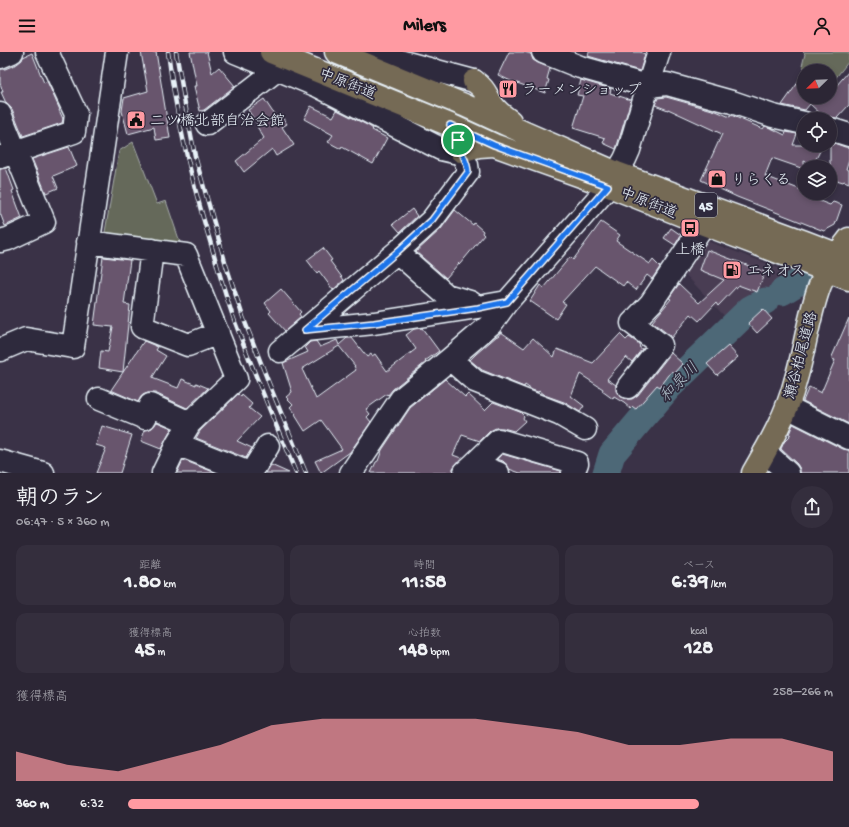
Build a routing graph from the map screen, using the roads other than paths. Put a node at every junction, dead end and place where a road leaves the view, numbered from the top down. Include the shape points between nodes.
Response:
1 (12, 52) edge
2 (47, 52) edge
3 (117, 52) edge
4 (235, 52) edge
5 (336, 52) edge
6 (366, 52) edge
7 (655, 53) edge
8 (553, 54) edge
9 (0, 57) edge
10 (275, 61) edge
11 (474, 81) junction
12 (648, 86) junction
13 (464, 105) junction
14 (0, 114) edge
15 (797, 121) edge
16 (207, 124) dead end
17 (450, 125) junction
18 (837, 131) edge
19 (525, 133) junction
20 (849, 135) edge
21 (494, 145) junction
22 (461, 151) junction
23 (8, 154) edge
24 (613, 179) junction
25 (704, 224) junction
26 (0, 241) edge
27 (88, 242) junction
28 (152, 250) junction
29 (397, 252) junction
30 (841, 256) edge
31 (849, 279) edge
32 (507, 302) junction
33 (478, 308) junction
34 (305, 330) junction
35 (218, 333) junction
36 (0, 350) edge
37 (280, 351) dead end
38 (450, 359) junction
39 (628, 387) dead end
40 (99, 399) dead end
41 (787, 407) junction
42 (190, 423) junction
43 (585, 429) dead end
44 (849, 438) edge
45 (177, 444) junction
46 (268, 446) dead end
47 (765, 452) junction
48 (0, 461) edge
49 (469, 468) edge
50 (43, 473) edge
51 (163, 473) edge
52 (250, 473) edge
53 (351, 473) edge
54 (498, 473) edge
55 (572, 473) edge
56 (753, 473) edge
57 (788, 473) edge

1 - 9 street
2 - 23 street via 76,114 74,132
3 - 27 street
4 - 10 street
5 - 13 main road, 中原街道 / 45
6 - 11 street
7 - 12 street
8 - 12 street via 580,67
10 - 16 street
10 - 17 main road, 中原街道 / 45
10 - 22 street via 441,149
11 - 13 main road via 478,89 477,95
11 - 19 main road via 481,86 497,111
12 - 15 street via 667,84
12 - 24 street via 629,150
13 - 19 main road, 中原街道 / 45
14 - 23 street
17 - 21 main road, 中原街道 / 45
17 - 22 main road
18 - 20 street
19 - 24 main road, 中原街道 / 45 via 574,155
21 - 22 main road
21 - 24 main road, 中原街道 / 45
22 - 29 street via 468,172 432,220
23 - 26 street via 44,222
24 - 25 main road, 中原街道 / 45
24 - 30 main road, 中原街道 / 45
24 - 32 street
25 - 30 main road, 中原街道 / 45
25 - 39 street via 651,303 632,323 661,346
27 - 28 street
27 - 36 street via 73,347 26,339
28 - 35 street via 186,255
28 - 35 street via 142,327 188,345
29 - 33 street via 446,295 470,302
29 - 34 street
30 - 31 main road, 中原街道 / 45
30 - 41 main road, 瀬谷柏尾道路 via 820,285 796,382
32 - 33 street
32 - 38 street via 491,324
33 - 34 street
34 - 37 street
35 - 42 street via 236,379
38 - 43 street via 475,381 559,414
38 - 53 street via 401,399
40 - 42 street via 145,418 150,405
41 - 44 street
41 - 47 main road, 瀬谷柏尾道路
42 - 45 street
45 - 51 street
45 - 52 street
46 - 52 street
47 - 56 main road, 瀬谷柏尾道路
47 - 57 street
48 - 50 street
49 - 54 street
49 - 55 street via 499,440 577,463

